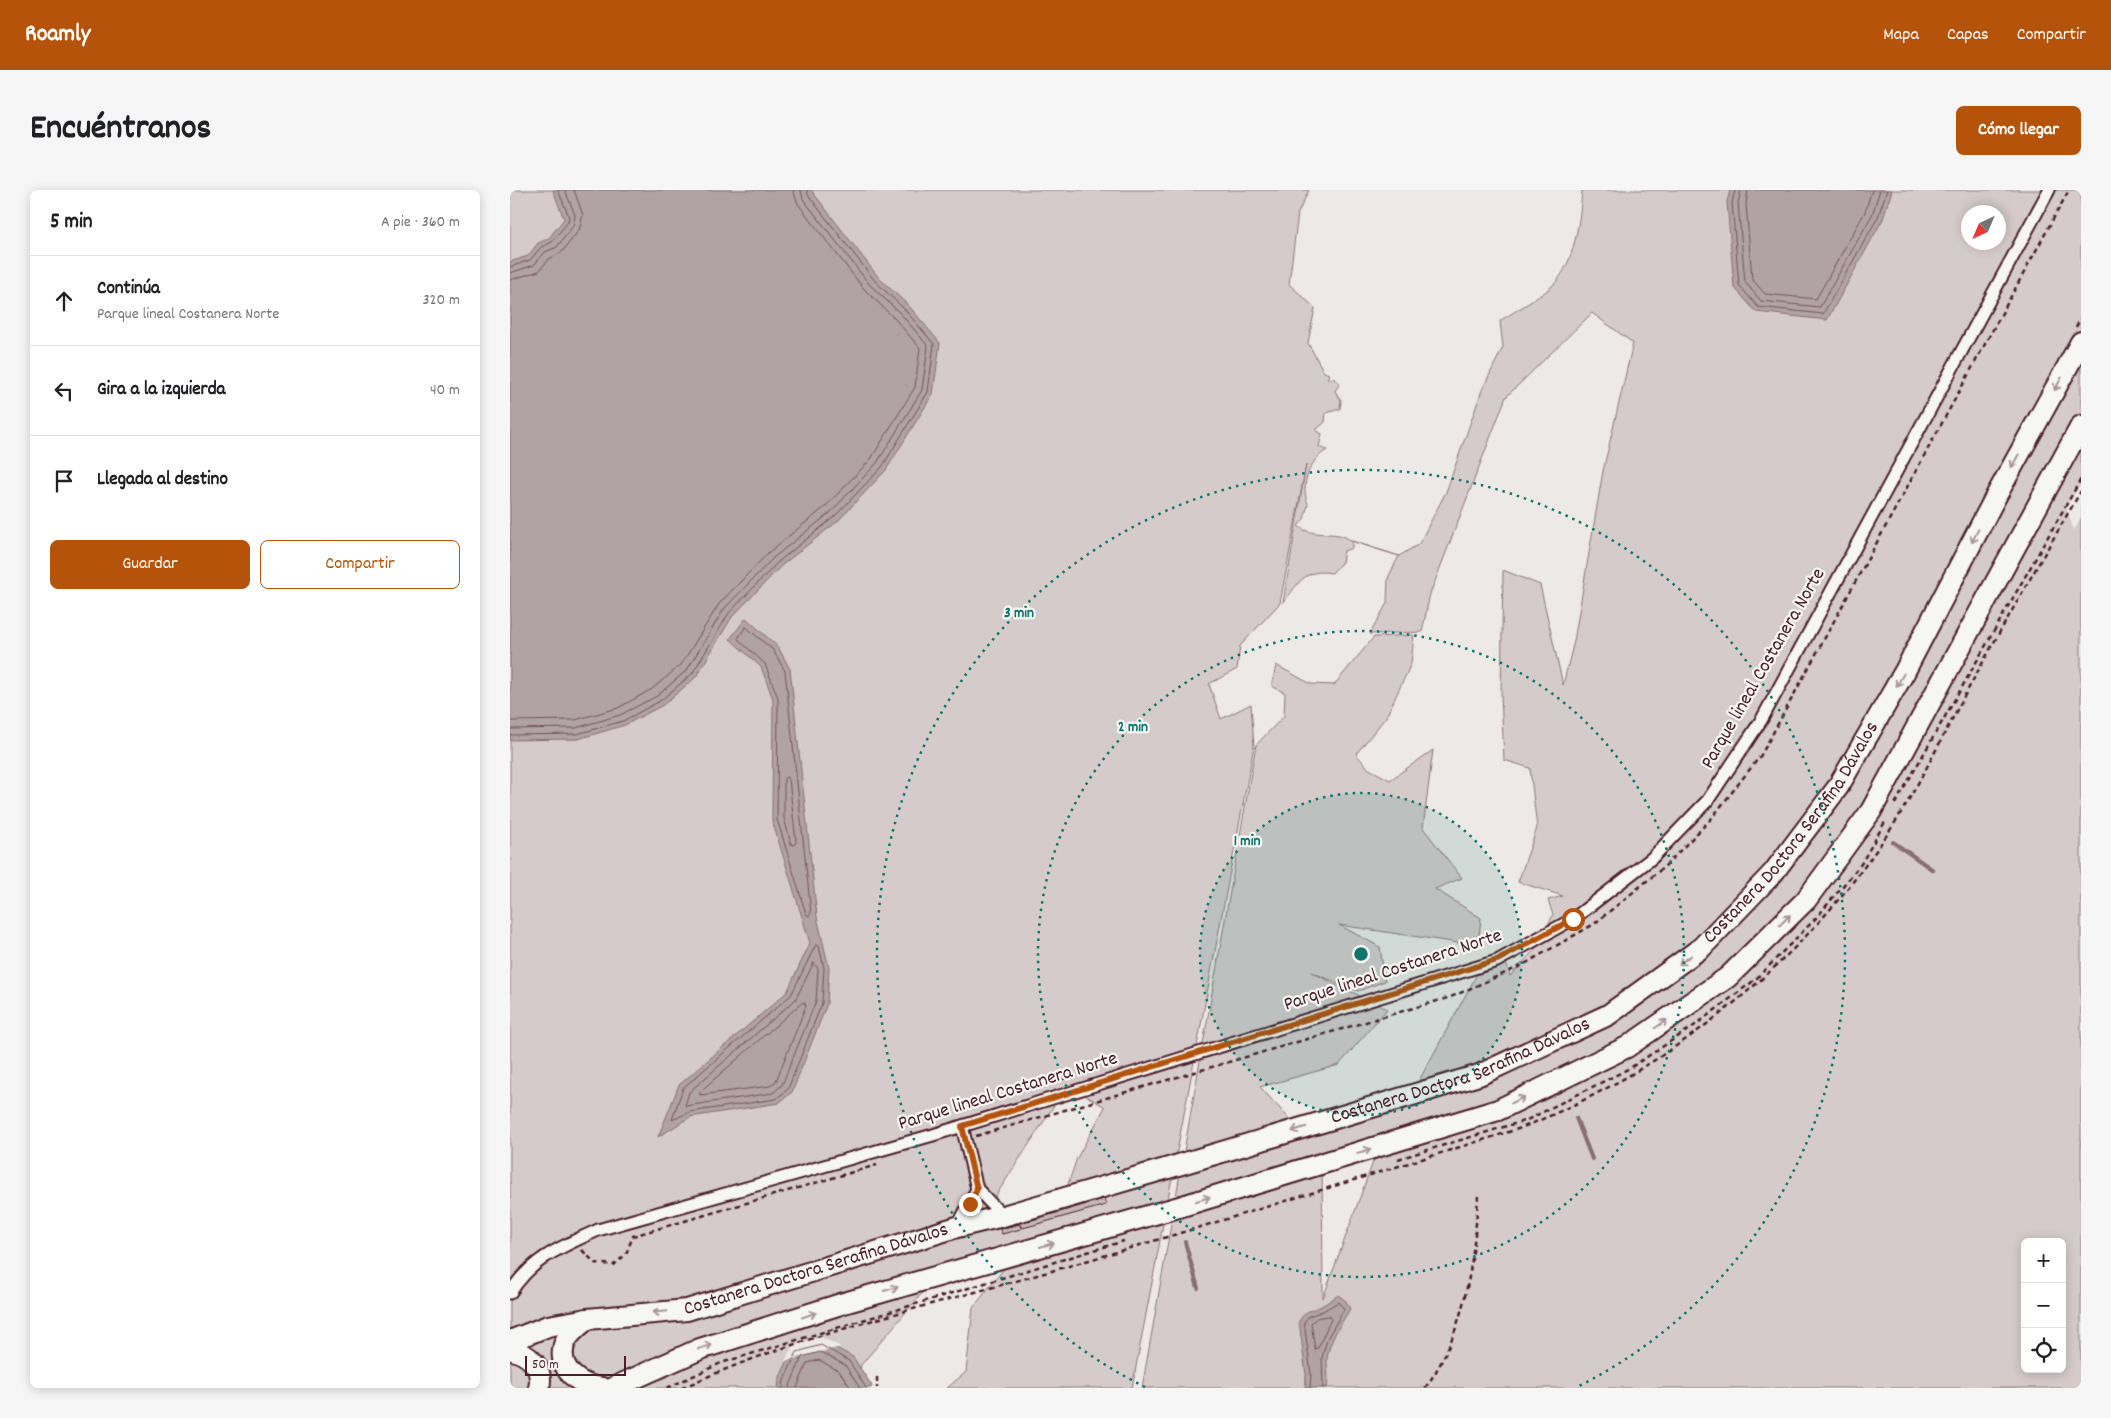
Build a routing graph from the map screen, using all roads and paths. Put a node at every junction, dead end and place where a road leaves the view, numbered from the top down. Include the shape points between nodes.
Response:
1 (2049, 190) edge
2 (2068, 190) edge
3 (2081, 342) edge
4 (2081, 426) edge
5 (2081, 479) edge
6 (2081, 491) edge
7 (2059, 529) dead end
8 (1895, 805) dead end
9 (1890, 814) dead end
10 (962, 1126) junction
11 (964, 1140) junction
12 (1395, 1160) dead end
13 (879, 1164) dead end
14 (977, 1189) junction
15 (1478, 1196) dead end
16 (1003, 1216) junction
17 (957, 1227) junction
18 (577, 1240) junction
19 (1130, 1240) dead end
20 (510, 1293) edge
21 (587, 1319) junction
22 (858, 1326) dead end
23 (776, 1336) junction
24 (510, 1340) edge
25 (510, 1349) edge
26 (877, 1377) dead end
27 (539, 1388) edge
28 (602, 1388) edge
29 (613, 1388) edge
30 (667, 1388) edge
31 (682, 1388) edge
32 (877, 1388) edge
33 (1425, 1388) edge

1 - 10 street, Parque lineal Costanera Norte via 1762,718 1708,800 1652,858 1573,919 1497,960
2 - 11 path via 1761,755 1711,819 1664,867 1594,924 1521,966 1451,996
3 -> 16 highway, Costanera Doctora Serafina Dávalos via 1905,671 1838,787 1773,873 1701,948 1608,1015 1479,1075
23 -> 4 highway, Costanera Doctora Serafina Dávalos via 844,1303 1179,1207 1498,1110 1628,1047 1728,977 1806,900 1870,811
5 - 8 path
6 - 7 path
9 - 12 path via 1861,864 1817,917 1756,979 1694,1026 1630,1068 1527,1120
10 - 11 street
10 - 18 street, Parque lineal Costanera Norte via 598,1230
11 - 14 street
13 - 18 path via 633,1236 626,1254 614,1265 595,1263
14 - 16 street
14 - 17 street
15 - 33 path via 1476,1232 1464,1306 1444,1355
16 - 17 highway, Costanera Doctora Serafina Dávalos
17 -> 21 highway, Costanera Doctora Serafina Dávalos via 687,1310
18 - 20 street, Parque lineal Costanera Norte via 545,1255 520,1278
19 - 23 path via 851,1323
21 - 24 highway, Costanera Doctora Serafina Dávalos via 548,1326
21 - 28 highway via 564,1344 563,1359 568,1372 578,1380 591,1387
22 - 31 path via 733,1364
29 -> 23 highway, Costanera Doctora Serafina Dávalos via 700,1349
23 - 30 path
25 - 27 highway via 531,1359 537,1367
26 - 32 path

